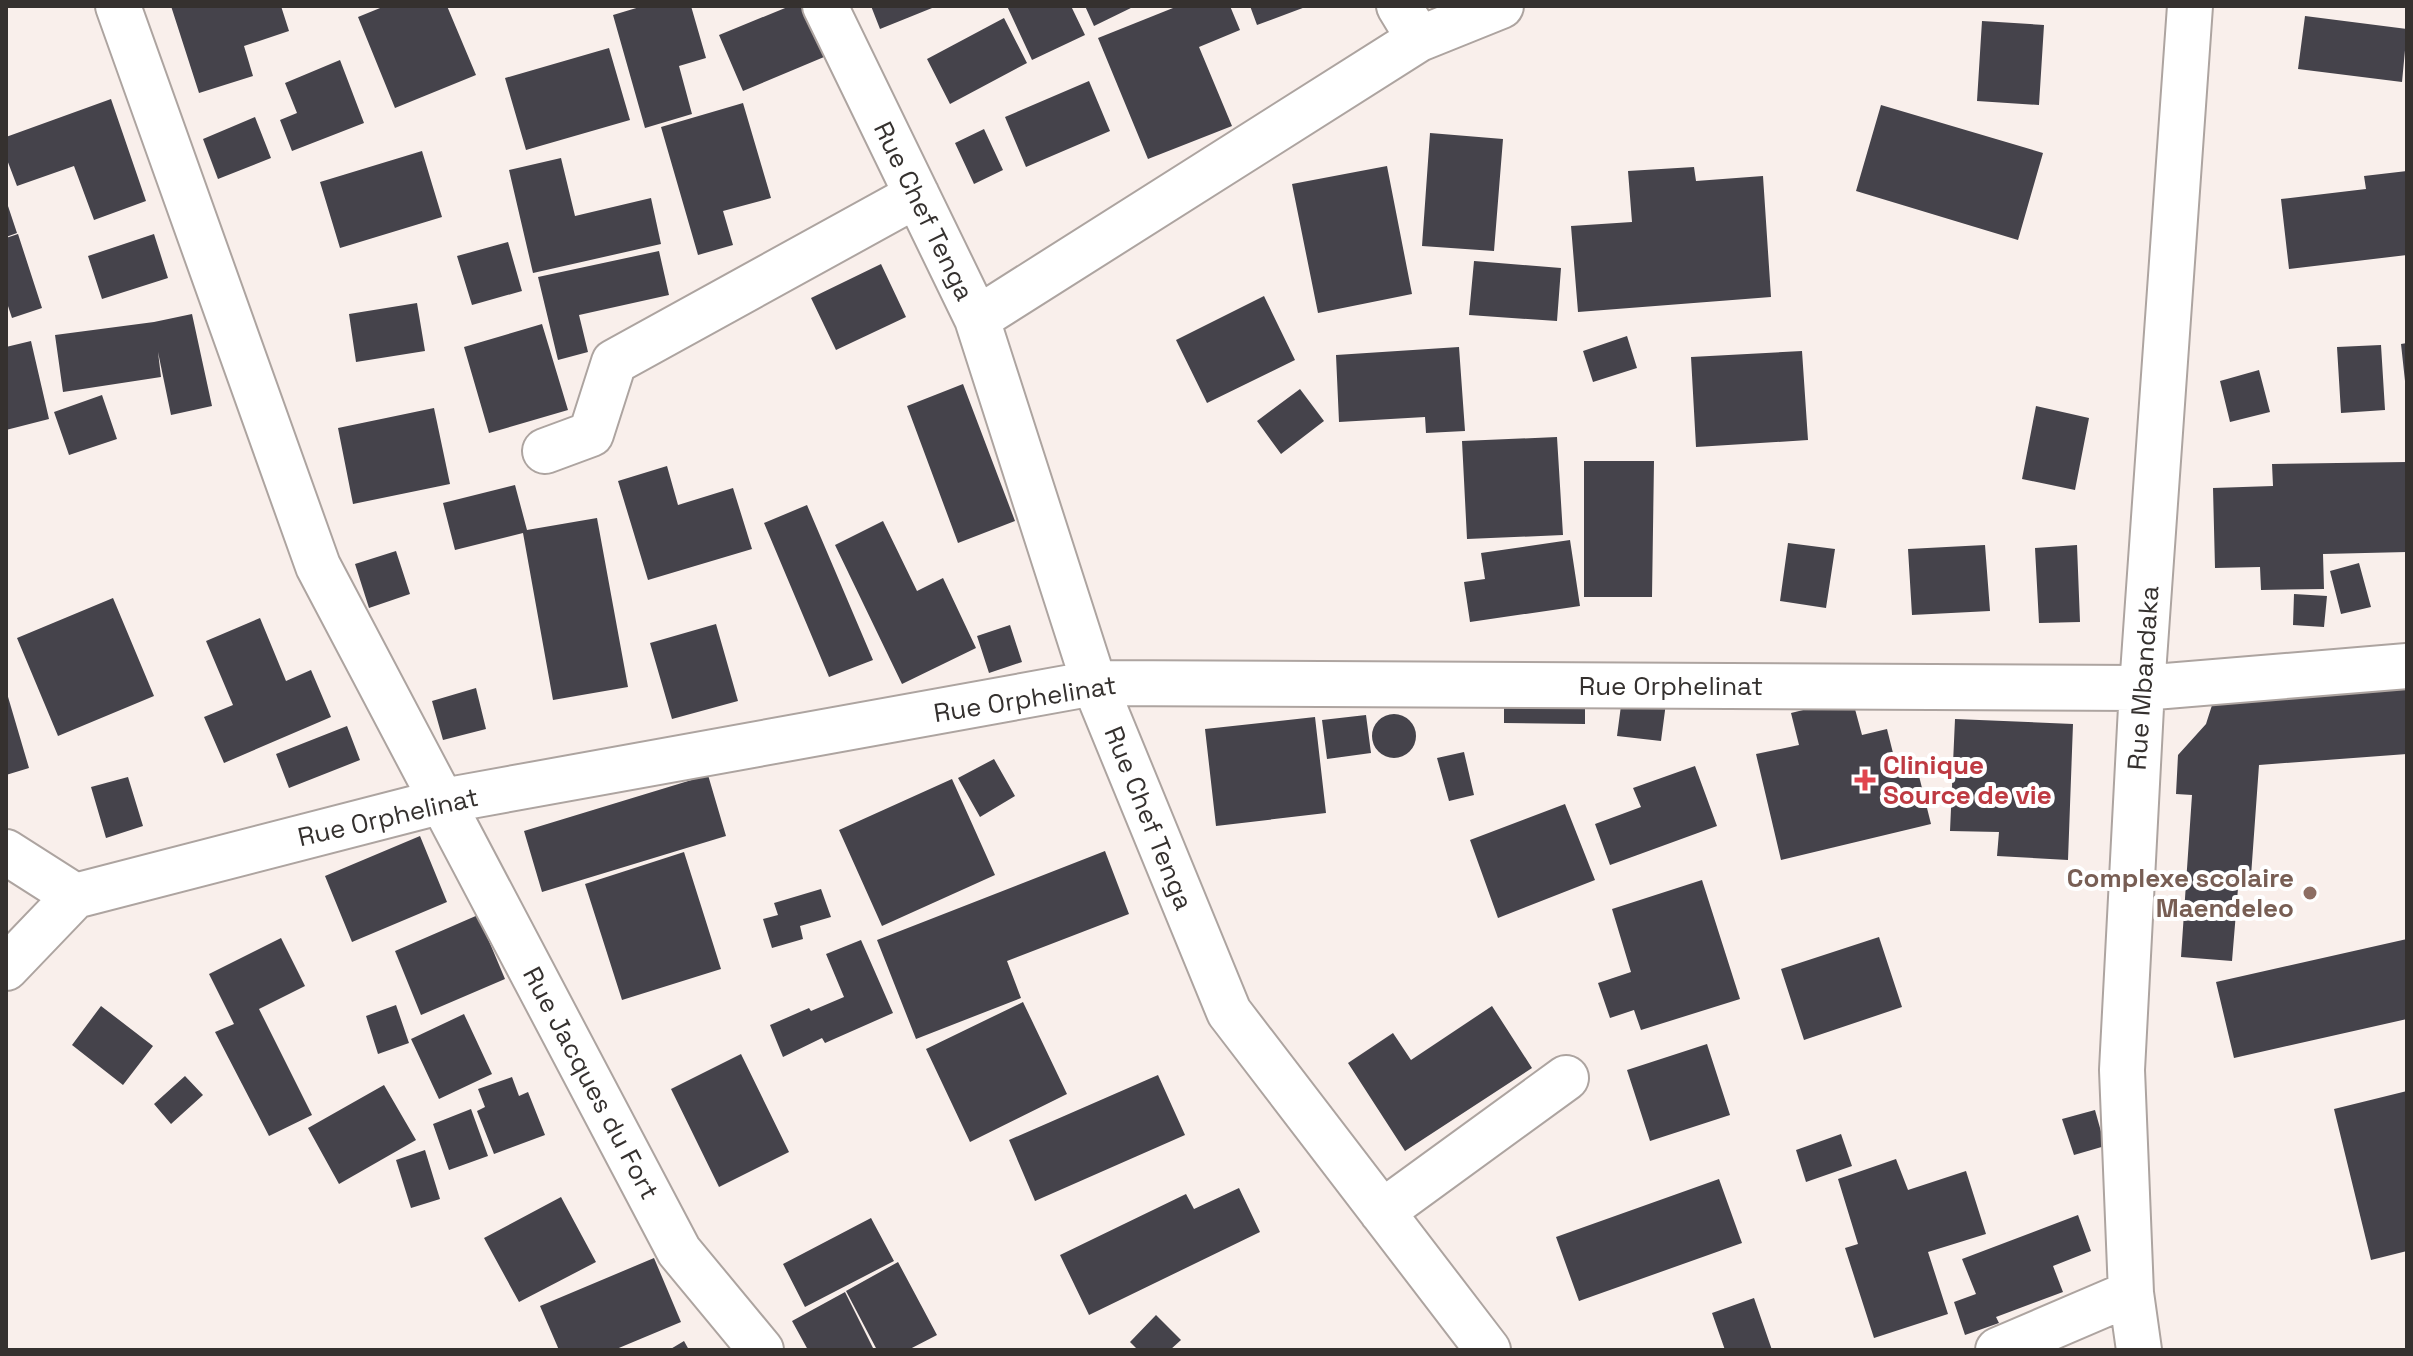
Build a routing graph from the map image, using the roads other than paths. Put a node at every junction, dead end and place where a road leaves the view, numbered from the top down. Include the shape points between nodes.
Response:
1 (118, 6) edge
2 (825, 6) edge
3 (1501, 6) edge
4 (2190, 6) edge
5 (1409, 23) edge
6 (917, 195) junction
7 (977, 319) junction
8 (545, 451) dead end
9 (2407, 666) edge
10 (1094, 683) junction
11 (2142, 688) junction
12 (443, 801) junction
13 (6, 852) edge
14 (75, 896) junction
15 (6, 968) edge
16 (1566, 1078) dead end
17 (1382, 1212) junction
18 (2131, 1293) junction
19 (761, 1350) edge
20 (1488, 1350) edge
21 (1998, 1350) edge
22 (2139, 1350) edge

1 - 12 street, Rue Jacques du Fort via 318,566
2 - 6 street, Rue Chef Tenga
3 - 5 street
4 - 11 street, Rue Mbandaka
5 - 7 street
6 - 7 street, Rue Chef Tenga
6 - 8 street via 614,362 591,434
7 - 10 street, Rue Chef Tenga
9 - 11 street, Rue Orphelinat
10 - 11 street, Rue Orphelinat
10 - 12 street, Rue Orphelinat
10 - 17 street, Rue Chef Tenga via 1229,1012
11 - 18 street, Rue Mbandaka via 2122,1070
12 - 14 street, Rue Orphelinat
12 - 19 street, Rue Jacques du Fort via 679,1251
13 - 14 street
14 - 15 street
16 - 17 street
17 - 20 street, Rue Chef Tenga
18 - 21 street
18 - 22 street, Rue Mbandaka

